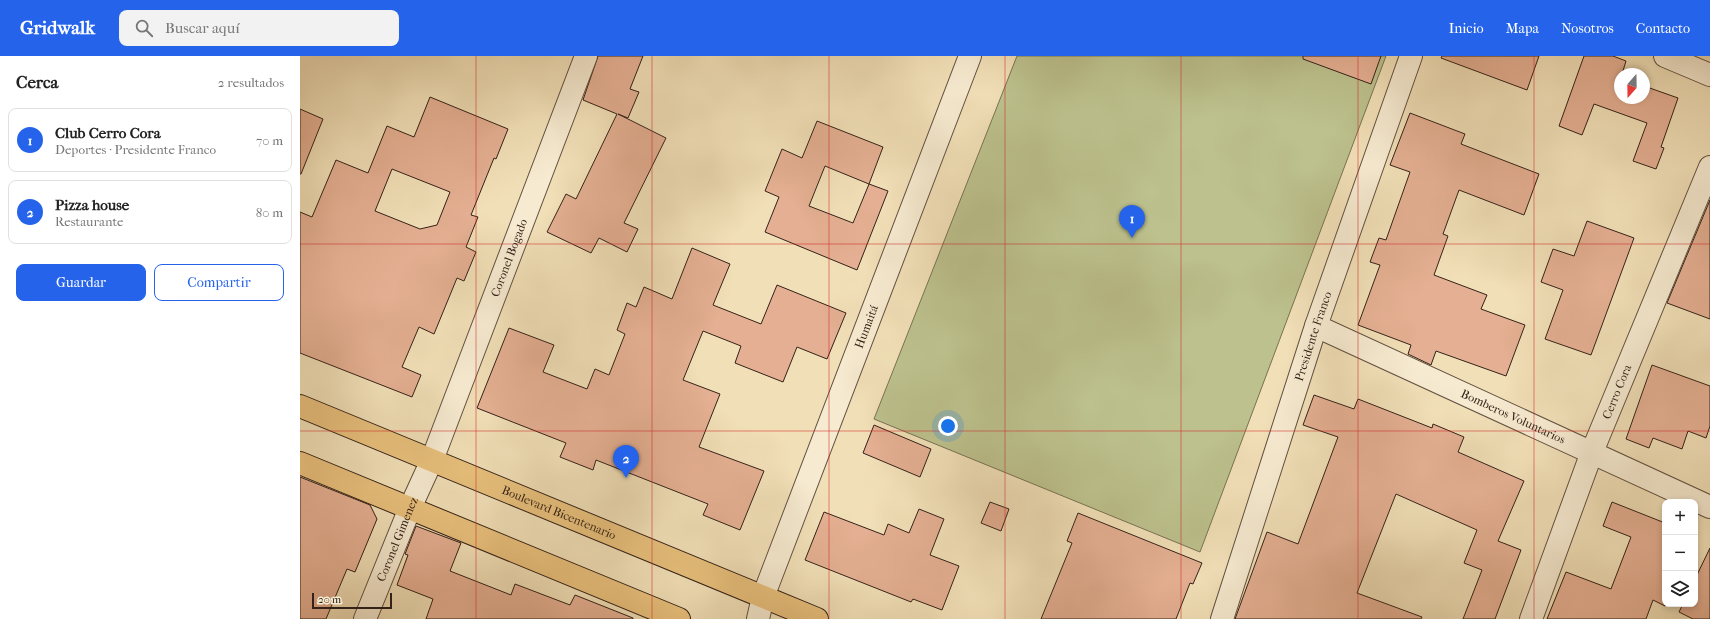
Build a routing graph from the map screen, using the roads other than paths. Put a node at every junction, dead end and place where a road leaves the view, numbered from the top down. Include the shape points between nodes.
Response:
1 (586, 56) edge
2 (970, 56) edge
3 (1410, 56) edge
4 (1665, 56) edge
5 (1710, 75) edge
6 (1710, 167) edge
7 (1316, 326) junction
8 (300, 406) edge
9 (1592, 452) junction
10 (432, 460) junction
11 (300, 463) edge
12 (1710, 507) edge
13 (410, 508) junction
14 (763, 597) junction
15 (365, 619) edge
16 (679, 619) edge
17 (758, 619) edge
18 (817, 619) edge
19 (1222, 619) edge
20 (1531, 619) edge

1 - 10 street, Coronel Bogado
2 - 14 street, Humaitá
3 - 7 street, Presidente Franco
4 - 5 street
6 - 9 street, Cerro Cora
7 - 9 street, Bomberos Voluntarios
7 - 19 street, Presidente Franco
8 - 10 main road, Boulevard Bicentenario
9 - 12 street, Bomberos Voluntarios
9 - 20 street, Cerro Cora
10 - 13 street, Coronel Gimenez
10 - 14 main road, Boulevard Bicentenario
11 - 13 main road
13 - 15 street, Coronel Gimenez
13 - 16 main road
14 - 17 street, Humaitá
14 - 18 main road, Boulevard Bicentenario

